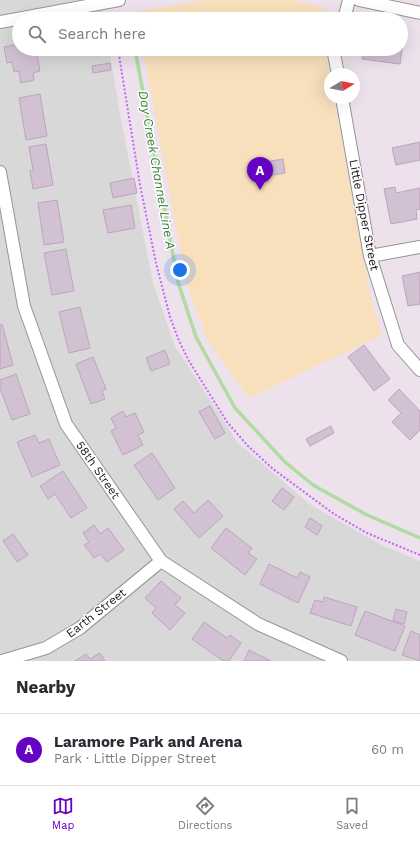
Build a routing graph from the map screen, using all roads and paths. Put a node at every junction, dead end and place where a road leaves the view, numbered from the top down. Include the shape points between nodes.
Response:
1 (119, 0) edge
2 (349, 0) edge
3 (359, 0) edge
4 (54, 12) edge
5 (346, 12) edge
6 (420, 13) edge
7 (12, 20) edge
8 (0, 22) edge
9 (119, 56) edge
10 (334, 56) edge
11 (337, 68) edge
12 (343, 104) edge
13 (0, 172) edge
14 (420, 247) edge
15 (370, 256) junction
16 (420, 370) edge
17 (420, 555) edge
18 (161, 561) junction
19 (2, 661) edge
20 (341, 661) edge

1 - 4 street
2 - 5 street
3 - 6 street
7 - 8 street
9 - 17 path via 140,185 156,263 170,316 189,361 227,422 273,469 334,514 367,533
10 - 11 street
12 - 15 street, Little Dipper Street
13 - 18 street, 58th Street via 24,306 66,424
14 - 15 street
15 - 16 street, Little Dipper Street via 398,345
18 - 19 street, Earth Street via 80,628 46,648
18 - 20 street, 58th Street via 258,624

